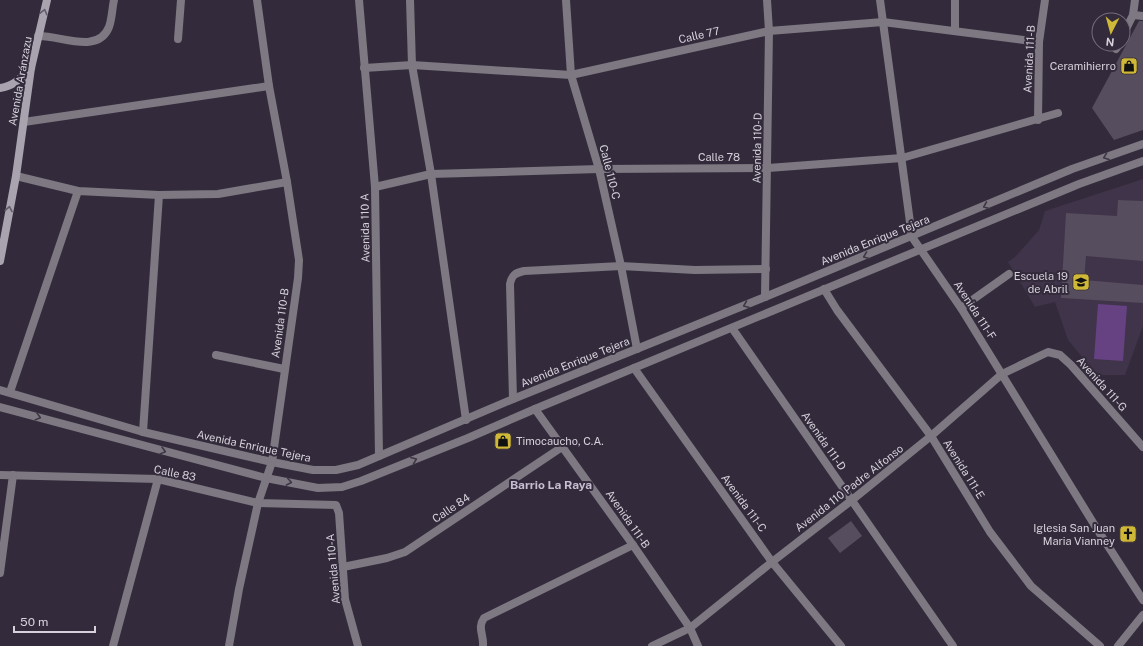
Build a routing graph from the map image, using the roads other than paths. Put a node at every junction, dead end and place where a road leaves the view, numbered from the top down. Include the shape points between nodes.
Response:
1 (47, 0) edge
2 (114, 0) edge
3 (181, 0) edge
4 (257, 0) edge
5 (359, 0) edge
6 (410, 0) edge
7 (566, 0) edge
8 (767, 0) edge
9 (880, 0) edge
10 (955, 0) edge
11 (1045, 0) edge
12 (1135, 0) edge
13 (1133, 15) junction
14 (1143, 16) edge
15 (1131, 19) edge
16 (883, 22) junction
17 (769, 31) junction
18 (955, 31) junction
19 (38, 36) junction
20 (178, 39) dead end
21 (1039, 42) junction
22 (412, 65) junction
23 (31, 68) junction
24 (364, 68) junction
25 (571, 75) junction
26 (269, 86) junction
27 (0, 88) edge
28 (1058, 113) dead end
29 (1038, 120) junction
30 (24, 122) junction
31 (1143, 144) edge
32 (902, 158) junction
33 (1143, 161) edge
34 (768, 168) junction
35 (599, 169) junction
36 (431, 174) junction
37 (16, 176) junction
38 (287, 182) junction
39 (375, 187) junction
40 (78, 191) junction
41 (159, 195) junction
42 (912, 237) junction
43 (921, 249) junction
44 (0, 261) edge
45 (621, 266) junction
46 (766, 269) junction
47 (1009, 274) dead end
48 (824, 289) junction
49 (765, 297) junction
50 (961, 308) junction
51 (732, 328) junction
52 (637, 348) junction
53 (216, 355) dead end
54 (1060, 355) joint
55 (634, 368) junction
56 (284, 369) junction
57 (1002, 374) junction
58 (0, 390) edge
59 (10, 392) junction
60 (513, 399) junction
61 (0, 407) edge
62 (535, 408) junction
63 (466, 420) junction
64 (143, 432) junction
65 (931, 436) junction
66 (562, 447) junction
67 (1143, 447) edge
68 (379, 456) junction
69 (272, 462) junction
70 (0, 474) edge
71 (13, 475) junction
72 (266, 478) junction
73 (158, 479) junction
74 (852, 500) junction
75 (258, 503) junction
76 (339, 513) joint
77 (633, 545) junction
78 (772, 562) junction
79 (343, 567) junction
80 (0, 573) edge
81 (1143, 600) edge
82 (1143, 615) edge
83 (690, 628) junction
84 (113, 646) edge
85 (229, 646) edge
86 (358, 646) edge
87 (483, 646) edge
88 (652, 646) edge
89 (698, 646) edge
90 (841, 646) edge
91 (954, 646) edge
92 (1100, 646) edge
93 (1118, 646) edge

19 -> 1 main road, Avenida Aránzazu
2 - 19 street via 109,26 102,38 93,42 81,42
3 - 20 street
4 - 26 street, Avenida 110-B
5 - 24 street, Avenida 110 A
6 - 22 street
7 - 25 street, Calle 110-C
8 - 17 street, Avenida 110-D
9 - 16 street, Avenida 111-F
10 - 18 street
11 - 21 street, Avenida 111-B
12 - 13 street
13 - 14 street
13 - 15 street
16 - 17 street, Calle 77
16 - 18 street, Calle 77
16 - 32 street, Avenida 111-F
17 - 25 street, Calle 77
17 - 34 street, Avenida 110-D
18 - 21 street, Calle 77
19 - 23 main road, Avenida Aránzazu
21 - 29 street, Avenida 111-B
22 - 24 street, Calle 77
22 - 25 street, Calle 77
22 - 36 street
23 - 27 main road via 20,80
23 - 30 main road, Avenida Aránzazu
24 - 39 street, Avenida 110 A
25 - 35 street, Calle 110-C
26 - 30 street
26 - 38 street, Avenida 110-B
28 - 29 street, Calle 78
29 - 32 street, Calle 78
30 - 37 main road, Avenida Aránzazu
31 -> 42 street, Avenida Enrique Tejera via 1072,169
32 - 34 street, Calle 78
32 - 42 street, Avenida 111-F
33 - 43 street via 1079,184
34 - 35 street, Calle 78
34 - 46 street, Avenida 110-D
35 - 36 street, Calle 78
35 - 45 street, Calle 110-C
36 - 39 street, Calle 78
36 - 63 street
37 - 40 street
44 -> 37 main road, Avenida Aránzazu
38 - 41 street via 218,194
38 - 56 street, Avenida 110-B via 299,260
39 - 68 street, Avenida 110 A
40 - 41 street
40 - 59 street
41 - 64 street
42 - 43 street, Avenida 111-F
42 -> 49 street, Avenida Enrique Tejera
43 - 48 street
43 - 50 street, Avenida 111-F
45 - 46 street via 695,270
45 - 52 street, Calle 110-C
45 - 60 street via 524,271 511,277
46 - 49 street, Avenida 110-D
47 - 50 street
48 - 51 street
48 - 65 street, Avenida 111-E
49 -> 52 street, Avenida Enrique Tejera
50 - 57 street, Avenida 111-F
51 - 55 street
51 - 74 street, Avenida 111-D
52 - 60 street, Avenida Enrique Tejera
53 - 56 street
54 - 57 street, Avenida 110 Padre Alfonso via 1048,352
54 - 67 street, Avenida 111-G
55 - 62 street
55 - 78 street, Avenida 111-C
56 - 69 street, Avenida 110-B
57 - 65 street, Avenida 110 Padre Alfonso
57 - 81 street, Avenida 111-F
58 - 59 street, Avenida Enrique Tejera
59 - 64 street, Avenida Enrique Tejera
60 - 63 street, Avenida Enrique Tejera
61 -> 72 street
62 - 66 street, Avenida 111-B
72 -> 62 street via 318,488 342,487 433,452
63 - 68 street, Avenida Enrique Tejera
64 - 69 street, Avenida Enrique Tejera
65 - 74 street, Avenida 110 Padre Alfonso
65 - 92 street, Avenida 111-E via 990,532 1031,586
66 - 77 street, Avenida 111-B
66 - 79 street, Calle 84 via 405,552 393,557
68 - 69 street, Avenida Enrique Tejera via 358,465 336,470 313,470
69 - 72 street, Avenida 110-B
70 - 71 street, Calle 83
71 - 73 street, Calle 83
71 - 80 street
72 - 75 street, Avenida 110-B
73 - 75 street, Calle 83
73 - 84 street
74 - 78 street, Avenida 110 Padre Alfonso
74 - 91 street, Avenida 111-D
75 - 76 street, Calle 83 via 333,504
75 - 85 street, Avenida 110-B
76 - 79 street, Avenida 110-A
77 - 83 street, Avenida 111-B
77 - 87 street via 484,618 480,626
78 - 83 street, Avenida 110 Padre Alfonso
78 - 90 street, Avenida 111-C
79 - 86 street, Avenida 110-A via 345,599
82 - 93 street
83 - 88 street, Avenida 110 Padre Alfonso
83 - 89 street, Avenida 111-B

